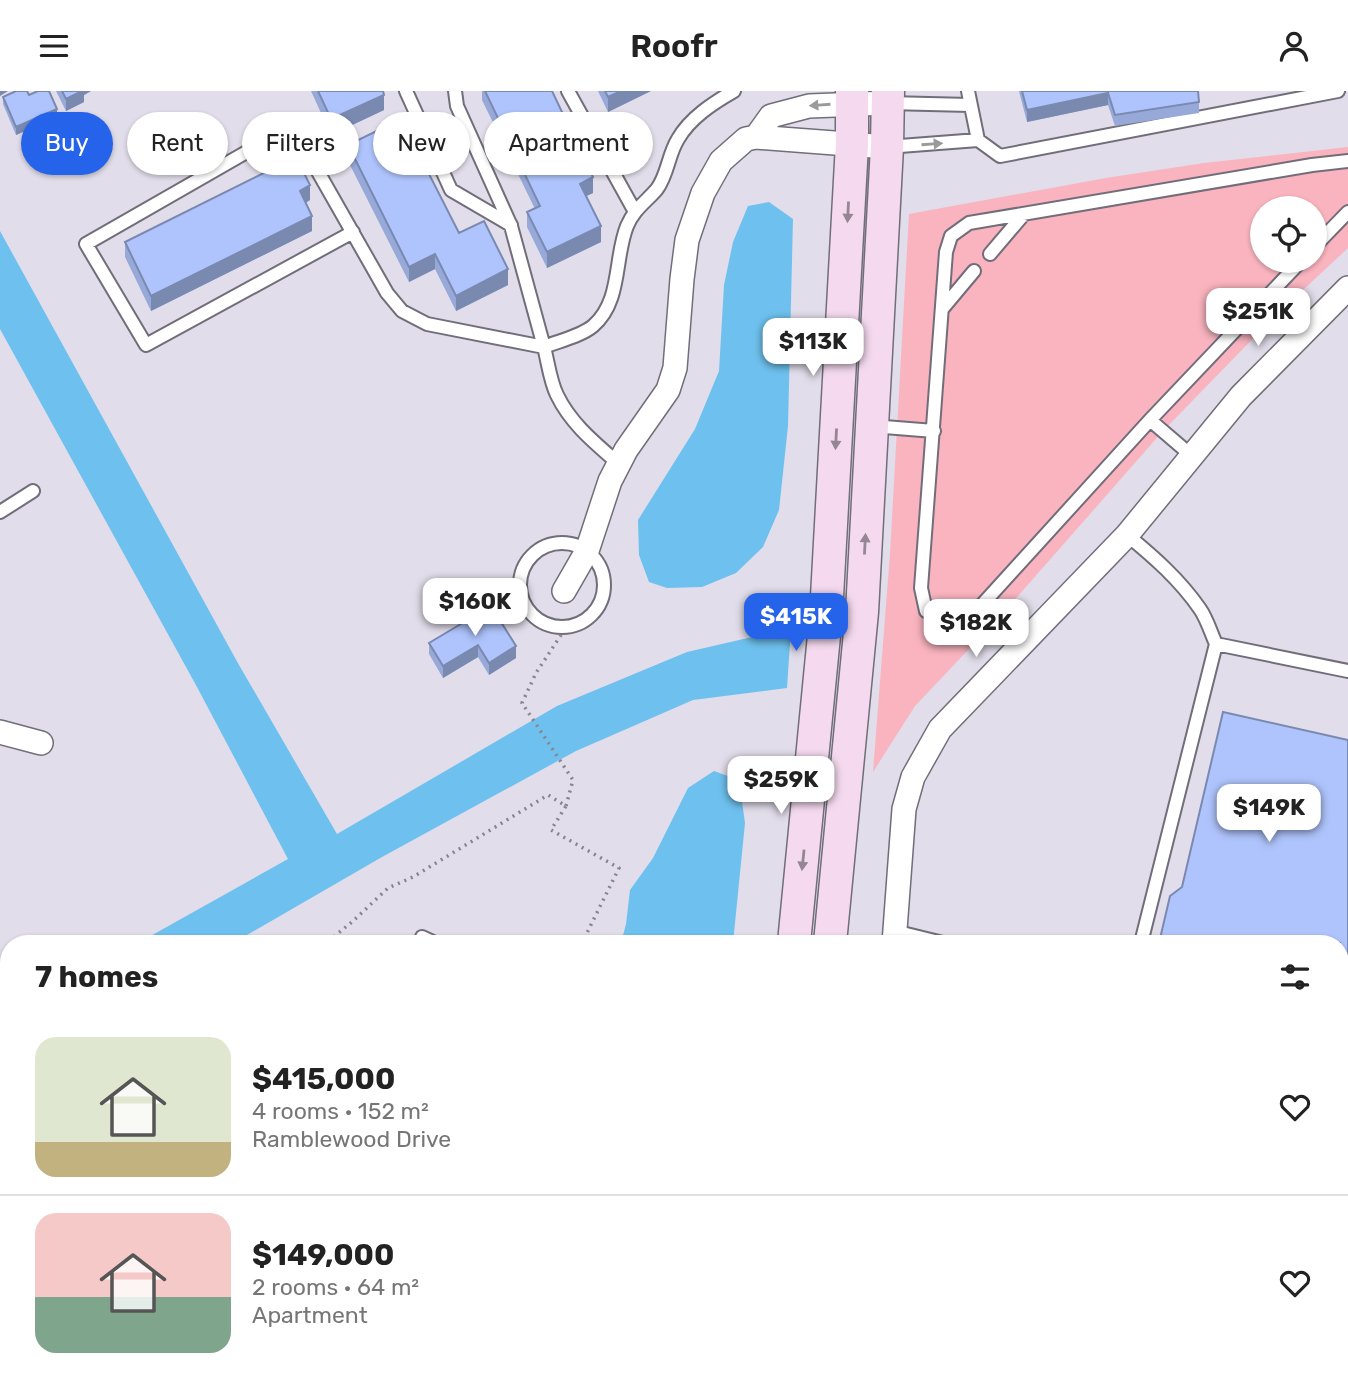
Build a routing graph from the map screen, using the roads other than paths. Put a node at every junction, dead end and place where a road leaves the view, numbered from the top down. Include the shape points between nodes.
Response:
1 (406, 91) edge
2 (456, 91) edge
3 (568, 91) edge
4 (734, 91) edge
5 (968, 91) edge
6 (1338, 91) edge
7 (852, 97) edge
8 (888, 97) edge
9 (970, 104) junction
10 (756, 137) junction
11 (978, 140) junction
12 (852, 144) junction
13 (887, 147) junction
14 (1348, 161) edge
15 (634, 210) junction
16 (1348, 212) edge
17 (1024, 214) junction
18 (511, 226) junction
19 (353, 232) junction
20 (1327, 234) edge
21 (990, 254) dead end
22 (974, 271) dead end
23 (1290, 273) edge
24 (1348, 288) edge
25 (943, 309) junction
26 (544, 347) junction
27 (1150, 420) junction
28 (871, 426) junction
29 (934, 431) junction
30 (1192, 456) junction
31 (619, 464) junction
32 (33, 491) dead end
33 (0, 512) edge
34 (1127, 535) junction
35 (587, 551) junction
36 (564, 591) dead end
37 (1216, 644) junction
38 (1348, 671) edge
39 (0, 732) edge
40 (41, 743) dead end
41 (795, 935) edge
42 (831, 935) edge
43 (894, 935) edge
44 (1142, 935) edge

1 - 18 lane via 451,190
2 - 18 lane via 457,106
3 - 15 lane
4 - 15 lane via 694,118 677,139 657,188
5 - 9 lane
6 - 11 lane via 1000,156
7 - 8 street
7 -> 10 street via 771,116
7 - 12 street
8 - 9 lane
8 - 13 street
9 - 11 lane
10 - 12 street
10 - 31 street via 746,139 720,161 703,193 687,240 675,368 668,390
13 -> 11 lane
12 - 13 street
12 -> 41 street via 826,615
13 - 28 street
14 - 17 lane
15 - 26 lane via 607,308 593,326
16 - 20 lane
17 - 21 lane
17 - 25 lane via 969,223 951,236
18 - 26 lane
19 - 19 lane via 292,126 86,244 146,345
19 - 26 lane via 402,311 427,324
22 - 25 lane
23 - 27 lane
24 - 30 street via 1241,396
25 - 29 lane
26 - 31 lane via 555,393 570,417
27 - 29 lane via 970,618 944,620 926,611 921,588
27 - 30 lane
28 - 29 lane
42 -> 28 street via 862,612
30 - 34 street
31 - 35 street
32 - 33 lane
34 - 37 lane via 1180,584 1202,611
34 - 43 street via 930,744 904,809
35 - 35 lane via 565,542 541,548 521,576 522,600 528,610 547,624 567,626 592,614 603,594 601,570
35 - 36 street
37 - 38 lane
37 - 44 lane
39 - 40 street

